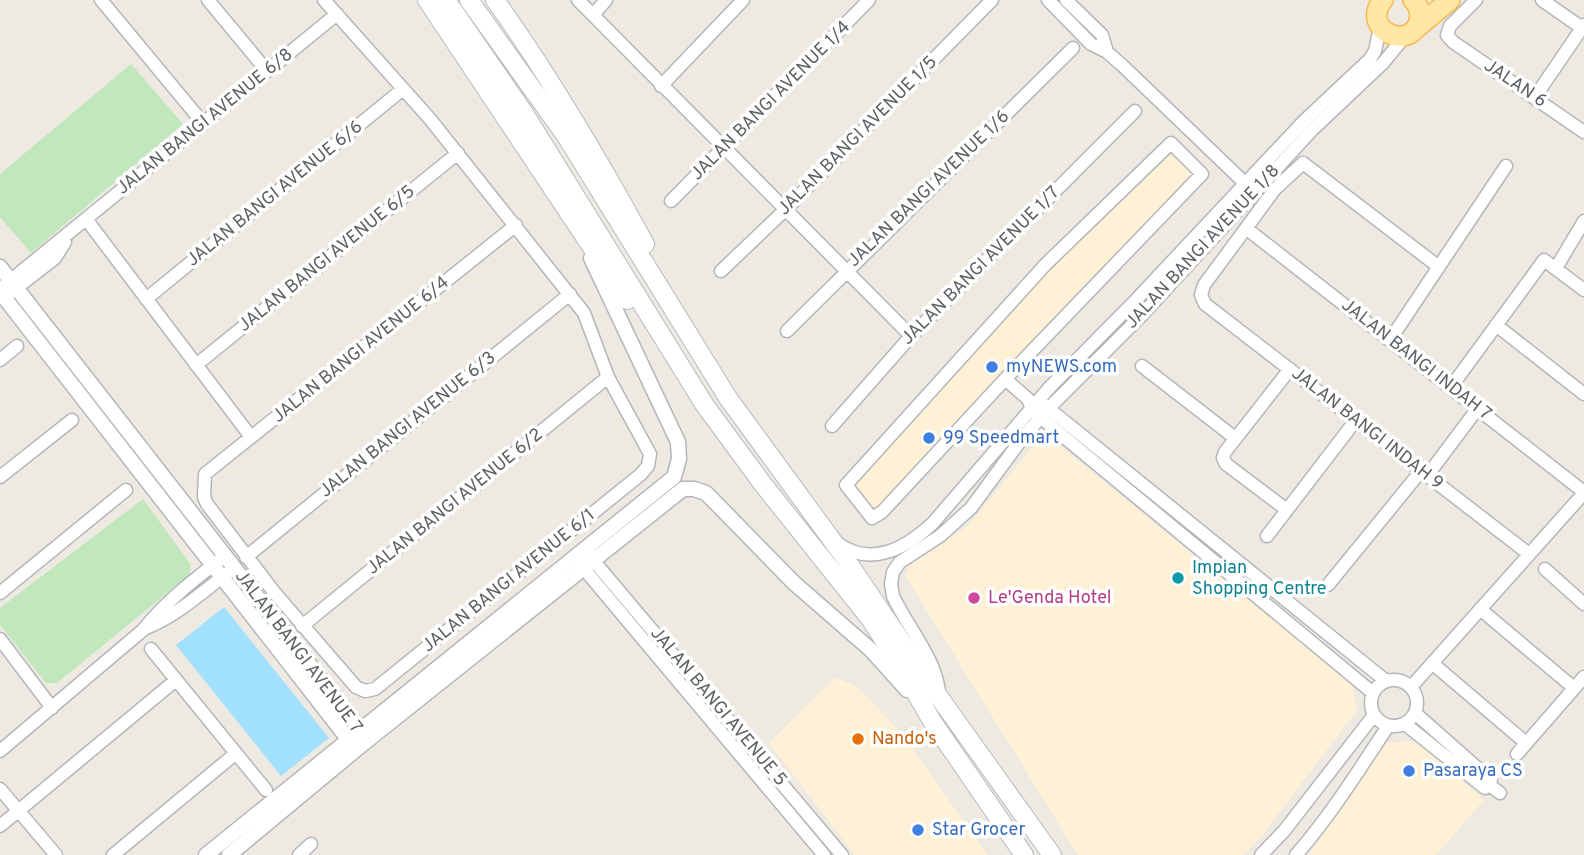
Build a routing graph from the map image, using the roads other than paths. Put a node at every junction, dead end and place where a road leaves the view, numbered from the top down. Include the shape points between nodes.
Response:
1 (101, 0) edge
2 (208, 0) edge
3 (324, 0) edge
4 (427, 0) edge
5 (446, 0) edge
6 (469, 0) edge
7 (495, 0) edge
8 (578, 0) edge
9 (606, 0) edge
10 (743, 0) edge
11 (869, 0) edge
12 (992, 0) edge
13 (1048, 0) edge
14 (1066, 0) edge
15 (1413, 0) edge
16 (1450, 0) edge
17 (1476, 0) edge
18 (1542, 0) edge
19 (1377, 9) edge
20 (337, 14) junction
21 (593, 16) junction
22 (1583, 26) edge
23 (1409, 34) junction
24 (1073, 48) dead end
25 (1107, 52) junction
26 (267, 71) junction
27 (661, 86) junction
28 (403, 89) junction
29 (1535, 97) junction
30 (1135, 111) dead end
31 (203, 123) junction
32 (1584, 132) edge
33 (724, 149) junction
34 (458, 153) junction
35 (1506, 166) dead end
36 (1250, 187) junction
37 (671, 201) dead end
38 (566, 210) junction
39 (785, 210) junction
40 (86, 219) junction
41 (1584, 221) edge
42 (516, 225) junction
43 (1247, 229) junction
44 (0, 267) edge
45 (1440, 267) junction
46 (1556, 268) junction
47 (721, 271) dead end
48 (846, 271) junction
49 (6, 289) edge
50 (1584, 290) edge
51 (570, 294) junction
52 (146, 299) junction
53 (1496, 325) junction
54 (787, 331) dead end
55 (911, 336) junction
56 (1390, 340) junction
57 (17, 346) dead end
58 (0, 360) edge
59 (196, 365) junction
60 (1142, 366) dead end
61 (1290, 369) junction
62 (608, 377) junction
63 (1005, 379) junction
64 (1451, 387) junction
65 (1584, 394) edge
66 (727, 398) junction
67 (704, 404) junction
68 (1038, 407) junction
69 (1478, 408) junction
70 (72, 420) dead end
71 (1356, 420) junction
72 (832, 426) dead end
73 (251, 437) junction
74 (1235, 438) junction
75 (1424, 474) junction
76 (0, 477) edge
77 (127, 491) dead end
78 (1583, 497) edge
79 (1287, 510) junction
80 (830, 536) junction
81 (1267, 536) dead end
82 (1529, 554) junction
83 (246, 557) junction
84 (584, 559) junction
85 (230, 562) junction
86 (1545, 569) dead end
87 (218, 571) junction
88 (1328, 585) dead end
89 (0, 593) edge
90 (1584, 604) edge
91 (1480, 609) junction
92 (302, 626) junction
93 (0, 639) edge
94 (151, 649) dead end
95 (1432, 663) junction
96 (1584, 677) edge
97 (176, 680) junction
98 (1386, 681) junction
99 (1411, 687) junction
100 (1574, 688) junction
101 (1373, 692) junction
102 (939, 697) junction
103 (52, 708) junction
104 (1416, 713) junction
105 (1374, 715) junction
106 (932, 721) junction
107 (1405, 724) junction
108 (1388, 726) junction
109 (362, 736) junction
110 (348, 738) junction
111 (1527, 743) junction
112 (0, 751) edge
113 (235, 754) junction
114 (1517, 754) dead end
115 (1488, 784) junction
116 (0, 789) edge
117 (266, 790) dead end
118 (1500, 793) dead end
119 (19, 811) junction
120 (0, 826) edge
121 (311, 844) dead end
122 (57, 855) edge
123 (113, 855) edge
124 (206, 855) edge
125 (229, 855) edge
126 (299, 855) edge
127 (824, 855) edge
128 (842, 855) edge
129 (1024, 855) edge
130 (1052, 855) edge
131 (1261, 855) edge
132 (1296, 855) edge

1 - 31 street
2 - 26 street
3 - 20 street
4 - 38 main road
5 - 67 main road via 524,113
6 - 66 main road via 566,136
7 - 66 main road via 614,184
8 - 21 street
9 - 21 street
10 - 27 street
11 - 33 street, JALAN BANGI AVENUE 1/4
12 - 39 street, JALAN BANGI AVENUE 1/5
13 - 25 street via 1091,44
14 - 25 street via 1102,35
15 - 23 main road via 1420,14
16 - 23 main road
17 - 29 street, JALAN 6 via 1447,35
18 - 22 street
19 - 23 main road via 1391,36
19 - 36 street, JALAN BANGI AVENUE 1/8 via 1375,51 1370,59 1304,121
20 - 26 street, JALAN BANGI AVENUE 6/8
20 - 28 street
21 - 27 street
22 - 29 street
23 - 36 street, JALAN BANGI AVENUE 1/8
24 - 48 street, JALAN BANGI AVENUE 1/6
25 - 36 street
26 - 31 street, JALAN BANGI AVENUE 6/8
27 - 33 street
28 - 34 street
28 - 52 street, JALAN BANGI AVENUE 6/6
29 - 32 street, JALAN 6
30 - 55 street, JALAN BANGI AVENUE 1/7
31 - 40 street, JALAN BANGI AVENUE 6/8
33 - 37 street, JALAN BANGI AVENUE 1/4
33 - 39 street
34 - 42 street
34 - 59 street, JALAN BANGI AVENUE 6/5
35 - 45 street
36 - 68 street, JALAN BANGI AVENUE 1/8
38 - 67 main road
38 - 84 street via 680,452 674,477
39 - 47 street, JALAN BANGI AVENUE 1/5
39 - 48 street
40 - 49 street, JALAN BANGI AVENUE 6/8
40 - 52 street
41 - 46 street
42 - 51 street
42 - 73 street, JALAN BANGI AVENUE 6/4
43 - 45 street via 1275,189 1303,163
43 - 56 street, JALAN BANGI INDAH 7
43 - 61 street, JALAN BANGI INDAH 9 via 1201,295 1205,304
44 - 49 street, JALAN BANGI AVENUE 7
45 - 56 street
46 - 50 street
46 - 53 street via 1544,260
48 - 54 street, JALAN BANGI AVENUE 1/6
48 - 55 street
49 - 85 street, JALAN BANGI AVENUE 7
49 - 87 street, JALAN BANGI AVENUE 7
51 - 62 street via 584,313
51 - 83 street, JALAN BANGI AVENUE 6/3
52 - 59 street
53 - 64 street
53 - 65 street
55 - 72 street, JALAN BANGI AVENUE 1/7
56 - 64 street, JALAN BANGI INDAH 7
57 - 58 street
59 - 73 street
60 - 74 street
61 - 71 street, JALAN BANGI INDAH 9
61 - 74 street
62 - 92 street, JALAN BANGI AVENUE 6/2
62 - 92 street, JALAN BANGI AVENUE 6/1 via 650,454 640,475 375,689 356,687
63 - 63 street via 1202,174 1171,143 1045,265 846,485 872,518
63 - 68 street
64 - 69 street, JALAN BANGI INDAH 7
66 - 80 main road
67 - 106 main road via 871,620
68 - 80 street, JALAN BANGI AVENUE 1/8 via 917,538 885,554 870,555 847,550
68 - 98 street
68 - 101 street
68 - 102 street, JALAN BANGI AVENUE 1/8 via 971,508 893,572 893,596 934,671
69 - 75 street
69 - 78 street, JALAN BANGI INDAH 7
70 - 76 street
71 - 75 street, JALAN BANGI INDAH 9
71 - 79 street
73 - 83 street, JALAN BANGI AVENUE 6/4 via 205,474 204,497
74 - 79 street via 1225,452 1226,464
75 - 82 street, JALAN BANGI INDAH 9
75 - 88 street
77 - 89 street
78 - 82 street
79 - 81 street
80 - 102 main road
82 - 91 street
83 - 92 street
84 - 106 street via 682,489 706,493 794,583 880,659
84 - 109 street
84 - 127 street, JALAN BANGI AVENUE 5
84 - 128 street, JALAN BANGI AVENUE 5
85 - 87 street
85 - 109 street, JALAN BANGI AVENUE 7
86 - 90 street
87 - 103 street via 189,604 143,629
87 - 110 street, JALAN BANGI AVENUE 7
91 - 95 street
91 - 100 street
93 - 103 street
94 - 97 street
95 - 99 street
95 - 111 street
96 - 100 street
97 - 113 street
97 - 119 street
98 - 99 street via 1399,680
98 - 101 street
99 - 104 street via 1418,699
100 - 111 street
101 - 105 street
102 - 130 main road
103 - 112 street
104 - 107 street
104 - 115 street via 1491,780
105 - 108 street
105 - 131 street
106 - 129 main road
107 - 108 street
107 - 115 street via 1485,788
108 - 132 street via 1340,800
109 - 110 street, JALAN BANGI AVENUE 7
109 - 125 street
110 - 124 street
111 - 114 street
113 - 117 street
113 - 123 street
115 - 118 street
116 - 119 street
119 - 120 street
119 - 122 street
121 - 126 street

